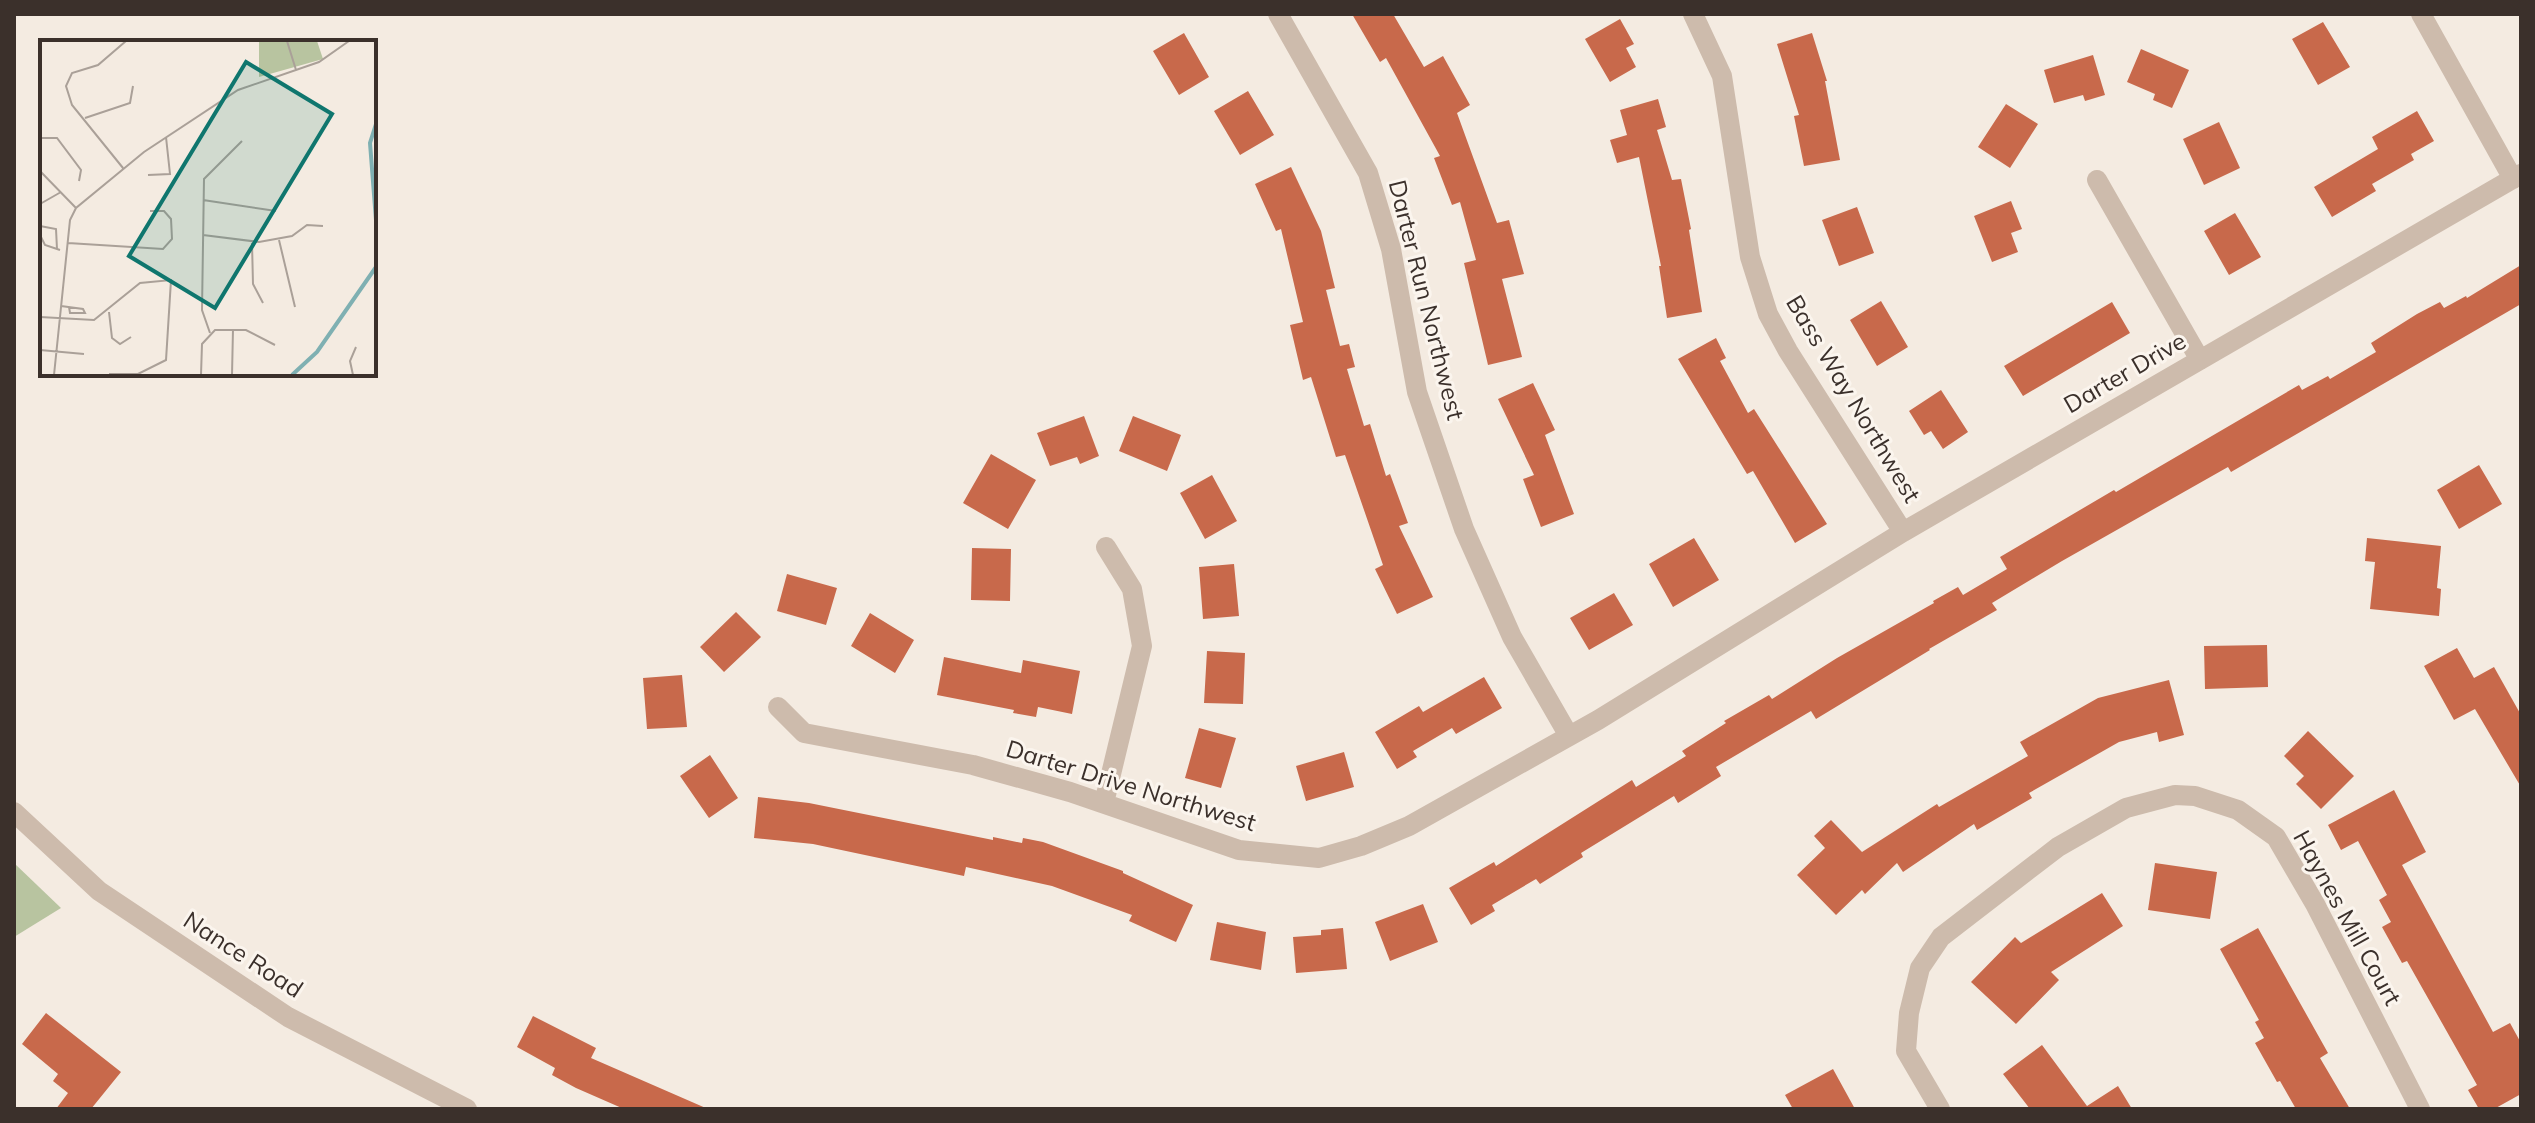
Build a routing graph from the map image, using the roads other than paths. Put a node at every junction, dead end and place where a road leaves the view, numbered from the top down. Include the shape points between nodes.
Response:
1 (1278, 14) edge
2 (2421, 14) edge
3 (1699, 16) edge
4 (2517, 176) edge
5 (2097, 180) dead end
6 (2200, 360) junction
7 (1903, 532) junction
8 (1106, 547) dead end
9 (1758, 621) joint
10 (778, 707) dead end
11 (1569, 736) junction
12 (1104, 803) junction
13 (14, 812) edge
14 (467, 1109) edge
15 (1940, 1109) edge
16 (2420, 1109) edge

1 - 11 street, Darter Run Northwest via 1368,173 1391,249 1417,392 1464,529 1512,637
2 - 4 street
3 - 7 street, Bass Way Northwest via 1722,76 1750,257 1768,314
4 - 6 street, Darter Drive
5 - 6 street
6 - 7 street, Darter Drive
7 - 9 street, Darter Drive
8 - 12 street via 1132,589 1142,646
9 - 11 street, Darter Drive Northwest
10 - 12 street, Darter Drive Northwest via 804,733 973,765
11 - 12 street, Darter Drive Northwest via 1409,826 1319,858 1239,850
13 - 14 street, Nance Road via 99,891 288,1017
15 - 16 street, Haynes Mill Court via 1906,1051 1920,968 1941,937 2058,847 2126,808 2175,795 2238,810 2276,837

